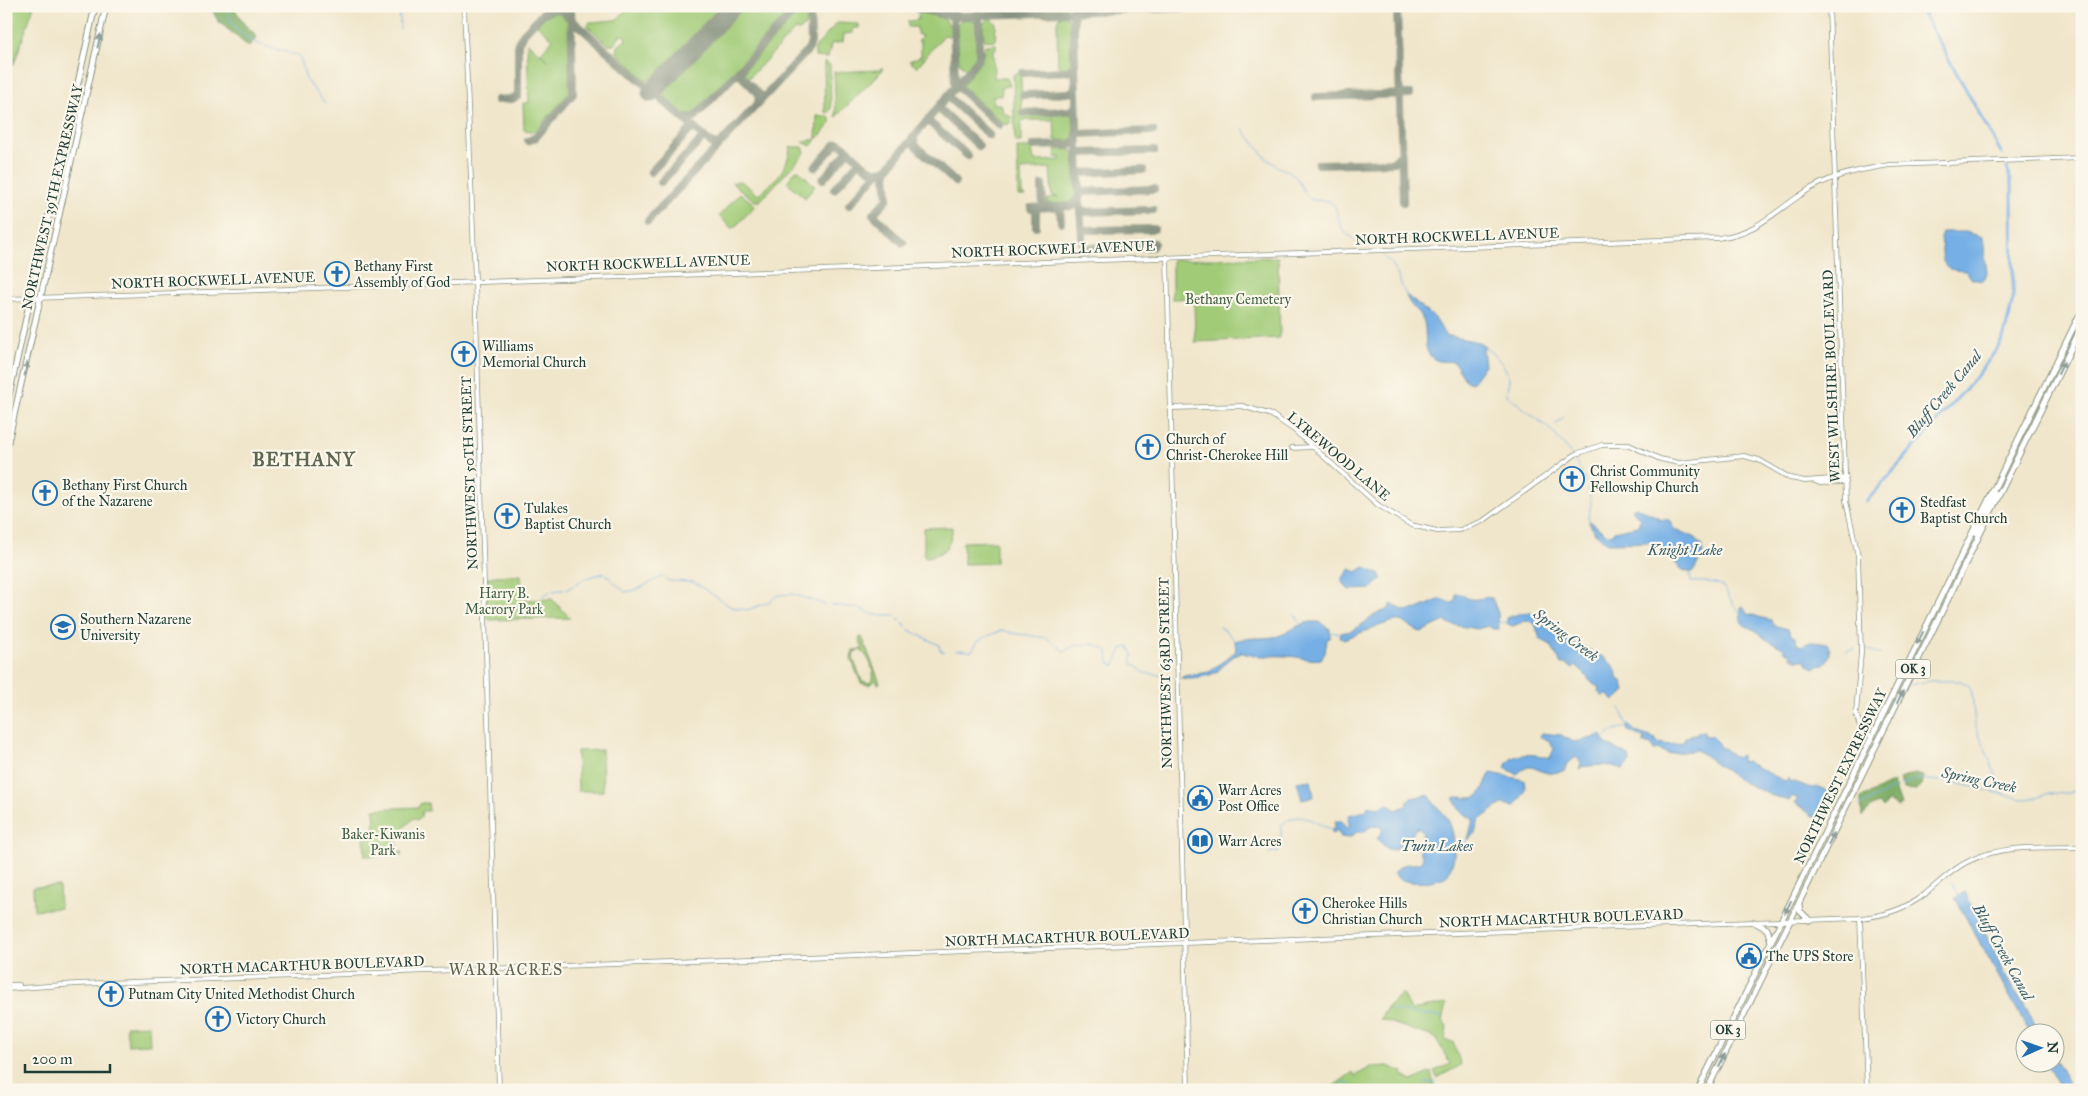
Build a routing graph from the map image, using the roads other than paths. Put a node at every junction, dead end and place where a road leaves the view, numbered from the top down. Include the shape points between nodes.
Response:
1 (95, 6) edge
2 (106, 6) edge
3 (464, 6) edge
4 (1829, 6) edge
5 (80, 75) junction
6 (91, 76) junction
7 (72, 111) junction
8 (83, 114) junction
9 (2082, 158) edge
10 (1836, 176) junction
11 (1167, 256) junction
12 (475, 280) junction
13 (41, 297) junction
14 (6, 298) edge
15 (32, 298) junction
16 (2082, 310) edge
17 (2082, 326) edge
18 (2072, 330) junction
19 (2078, 333) junction
20 (2047, 380) junction
21 (1170, 408) junction
22 (6, 409) edge
23 (1313, 447) junction
24 (1292, 448) dead end
25 (6, 451) edge
26 (2019, 453) junction
27 (2004, 467) junction
28 (1846, 480) junction
29 (1972, 548) junction
30 (1960, 557) junction
31 (1936, 623) junction
32 (1872, 737) junction
33 (1878, 740) junction
34 (2082, 847) edge
35 (1814, 855) junction
36 (1821, 858) junction
37 (1800, 901) junction
38 (1860, 918) junction
39 (1808, 920) junction
40 (1781, 921) junction
41 (1790, 921) junction
42 (1754, 922) junction
43 (1770, 943) junction
44 (1183, 944) junction
45 (494, 969) junction
46 (6, 985) edge
47 (34, 986) junction
48 (6, 989) edge
49 (1746, 992) junction
50 (1739, 1008) junction
51 (1746, 1011) junction
52 (1736, 1029) junction
53 (498, 1090) edge
54 (1188, 1090) edge
55 (1698, 1090) edge
56 (1707, 1090) edge
57 (1867, 1090) edge

1 - 5 highway, NORTHWEST 39TH EXPRESSWAY
6 -> 2 highway, NORTHWEST 39TH EXPRESSWAY
3 - 12 main road, NORTHWEST 50TH STREET
4 - 10 main road, WEST WILSHIRE BOULEVARD
5 - 6 highway
5 - 7 highway, NORTHWEST 39TH EXPRESSWAY
6 - 8 highway, NORTHWEST 39TH EXPRESSWAY
7 - 8 highway
7 - 15 highway, NORTHWEST 39TH EXPRESSWAY
8 - 13 highway, NORTHWEST 39TH EXPRESSWAY
9 - 10 main road, NORTH ROCKWELL AVENUE via 1890,165
10 - 11 main road, NORTH ROCKWELL AVENUE via 1799,195 1759,226 1720,237
10 - 28 main road, WEST WILSHIRE BOULEVARD
11 - 12 main road, NORTH ROCKWELL AVENUE
11 - 21 main road, NORTHWEST 63RD STREET
12 - 13 main road, NORTH ROCKWELL AVENUE
12 - 45 main road, NORTHWEST 50TH STREET
13 - 15 main road, NORTH ROCKWELL AVENUE
25 -> 13 highway, NORTHWEST 39TH EXPRESSWAY
14 - 15 main road, NORTH ROCKWELL AVENUE
15 - 22 highway, NORTHWEST 39TH EXPRESSWAY
16 - 18 highway, NORTHWEST EXPRESSWAY / OK 3
17 - 19 highway, NORTHWEST EXPRESSWAY / OK 3
18 - 19 highway
18 - 20 highway, NORTHWEST EXPRESSWAY / OK 3
26 -> 19 highway, NORTHWEST EXPRESSWAY / OK 3
20 - 26 highway
20 - 27 highway, NORTHWEST EXPRESSWAY / OK 3
21 - 23 main road, LYREWOOD LANE via 1233,406 1255,409 1283,422
21 - 44 main road, NORTHWEST 63RD STREET
23 - 24 main road
23 - 28 main road, LYREWOOD LANE via 1387,511 1411,524 1437,531 1460,530 1483,521 1576,454 1602,445 1629,445 1660,459 1679,463 1744,456 1759,460 1790,478
26 - 29 highway, NORTHWEST EXPRESSWAY / OK 3
27 - 29 highway via 1998,489
27 - 30 highway, NORTHWEST EXPRESSWAY / OK 3
28 - 32 main road, WEST WILSHIRE BOULEVARD via 1848,511 1858,556 1861,652 1856,713 1860,727
29 - 31 highway, NORTHWEST EXPRESSWAY / OK 3
30 - 31 highway via 1954,579 1936,615
30 -> 32 highway, NORTHWEST EXPRESSWAY / OK 3
33 -> 31 highway, NORTHWEST EXPRESSWAY / OK 3
32 - 33 highway
32 - 35 highway, NORTHWEST EXPRESSWAY / OK 3
36 -> 33 highway, NORTHWEST EXPRESSWAY / OK 3
34 - 38 main road, NORTH MACARTHUR BOULEVARD via 2007,850 1983,855 1961,865 1904,907 1887,914
35 - 36 highway
35 -> 40 highway, NORTHWEST EXPRESSWAY / OK 3
36 - 37 highway, NORTHWEST EXPRESSWAY / OK 3
37 - 39 highway via 1800,911
37 - 41 highway, NORTHWEST EXPRESSWAY / OK 3
38 - 39 main road, NORTH MACARTHUR BOULEVARD
38 - 57 main road
39 - 41 main road, NORTH MACARTHUR BOULEVARD
40 - 41 main road, NORTH MACARTHUR BOULEVARD
40 - 42 main road, NORTH MACARTHUR BOULEVARD
40 - 43 highway, NORTHWEST EXPRESSWAY / OK 3
41 - 51 highway, NORTHWEST EXPRESSWAY / OK 3
42 - 43 highway via 1769,931
42 - 44 main road, NORTH MACARTHUR BOULEVARD
43 - 49 highway, NORTHWEST EXPRESSWAY / OK 3
44 - 45 main road, NORTH MACARTHUR BOULEVARD
44 - 54 main road, NORTHWEST 63RD STREET
45 - 47 main road, NORTH MACARTHUR BOULEVARD
45 - 53 main road, NORTHWEST 50TH STREET
46 - 47 main road, NORTH MACARTHUR BOULEVARD
47 - 48 main road, NORTH MACARTHUR BOULEVARD
49 - 50 highway, NORTHWEST EXPRESSWAY / OK 3
49 - 51 highway
50 - 52 highway
50 - 55 highway, NORTHWEST EXPRESSWAY / OK 3
51 - 52 highway, NORTHWEST EXPRESSWAY / OK 3
56 -> 52 highway, NORTHWEST EXPRESSWAY / OK 3

